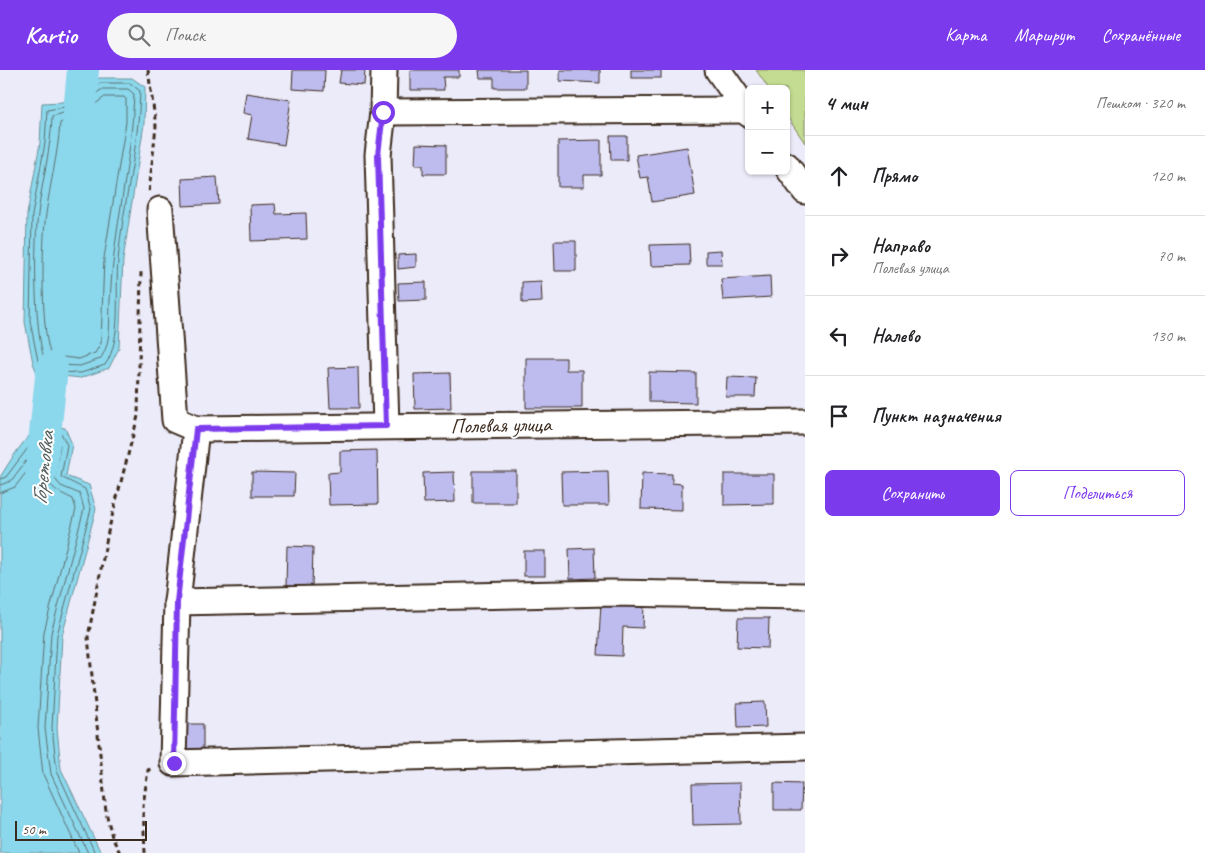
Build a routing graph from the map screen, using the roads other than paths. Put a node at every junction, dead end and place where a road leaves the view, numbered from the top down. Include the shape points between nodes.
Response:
1 (384, 70) edge
2 (718, 70) edge
3 (745, 109) edge
4 (383, 112) junction
5 (745, 112) edge
6 (790, 170) edge
7 (805, 191) edge
8 (154, 206) road end
9 (805, 422) edge
10 (386, 426) junction
11 (196, 429) junction
12 (805, 596) edge
13 (177, 602) junction
14 (805, 748) edge

1 - 4 street
2 - 3 street
4 - 5 street
4 - 10 street via 378,155
6 - 7 street
8 - 11 street via 175,420
9 - 10 street, Полевая улица
10 - 11 street, Полевая улица
11 - 13 street
12 - 13 street via 610,593
13 - 14 street via 174,763

